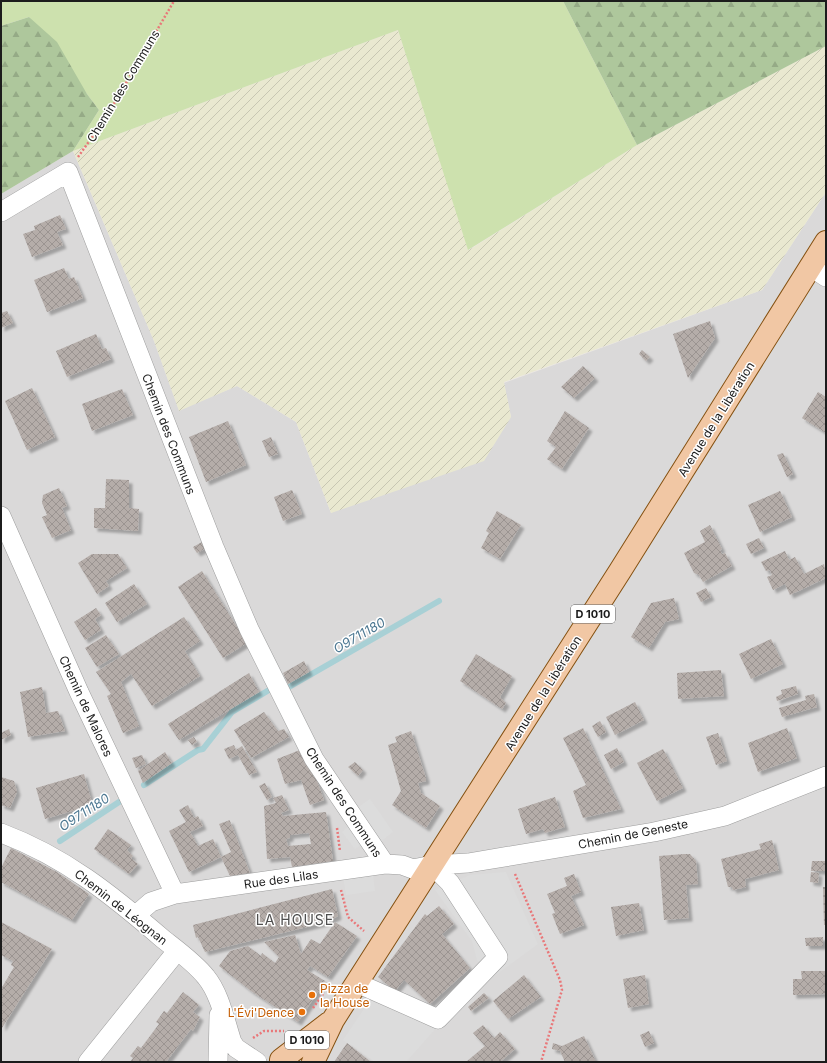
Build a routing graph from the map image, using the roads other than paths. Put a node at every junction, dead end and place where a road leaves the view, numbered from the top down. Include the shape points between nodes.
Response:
1 (1, 212) edge
2 (826, 242) edge
3 (818, 272) edge
4 (1, 516) edge
5 (826, 776) edge
6 (1, 833) edge
7 (385, 864) junction
8 (432, 865) junction
9 (175, 894) junction
10 (136, 915) junction
11 (177, 951) junction
12 (357, 983) junction
13 (220, 1005) junction
14 (333, 1020) junction
15 (276, 1061) edge
16 (88, 1062) edge
17 (218, 1062) edge
18 (257, 1062) edge
19 (312, 1062) edge

1 - 7 street, Chemin des Communs via 68,172 216,554 263,658 314,759
2 - 3 main road, Avenue de la Libération / D 1010
3 - 8 main road, Avenue de la Libération / D 1010 via 616,578
4 - 9 street, Chemin de Malores via 79,692
5 - 8 street, Chemin de Geneste via 725,816 654,832 508,857
6 - 10 street, Chemin de Léognan via 81,873
7 - 8 street, Rue des Lilas via 402,865 413,869
7 - 9 street, Rue des Lilas
8 - 12 main road, Avenue de la Libération / D 1010
8 - 12 street via 450,883 498,957 438,1019
9 - 10 street, Rue des Lilas via 151,902
10 - 11 street, Chemin de Léognan
11 - 13 street, Chemin de Léognan via 206,976
11 - 16 street
12 - 14 main road, Avenue de la Libération / D 1010
13 - 17 street, Chemin de Léognan
13 - 18 street, Chemin de Léognan via 232,1042 236,1048
14 - 15 main road, Avenue de la Libération / D 1010
14 - 19 main road, Avenue de la Libération / D 1010

